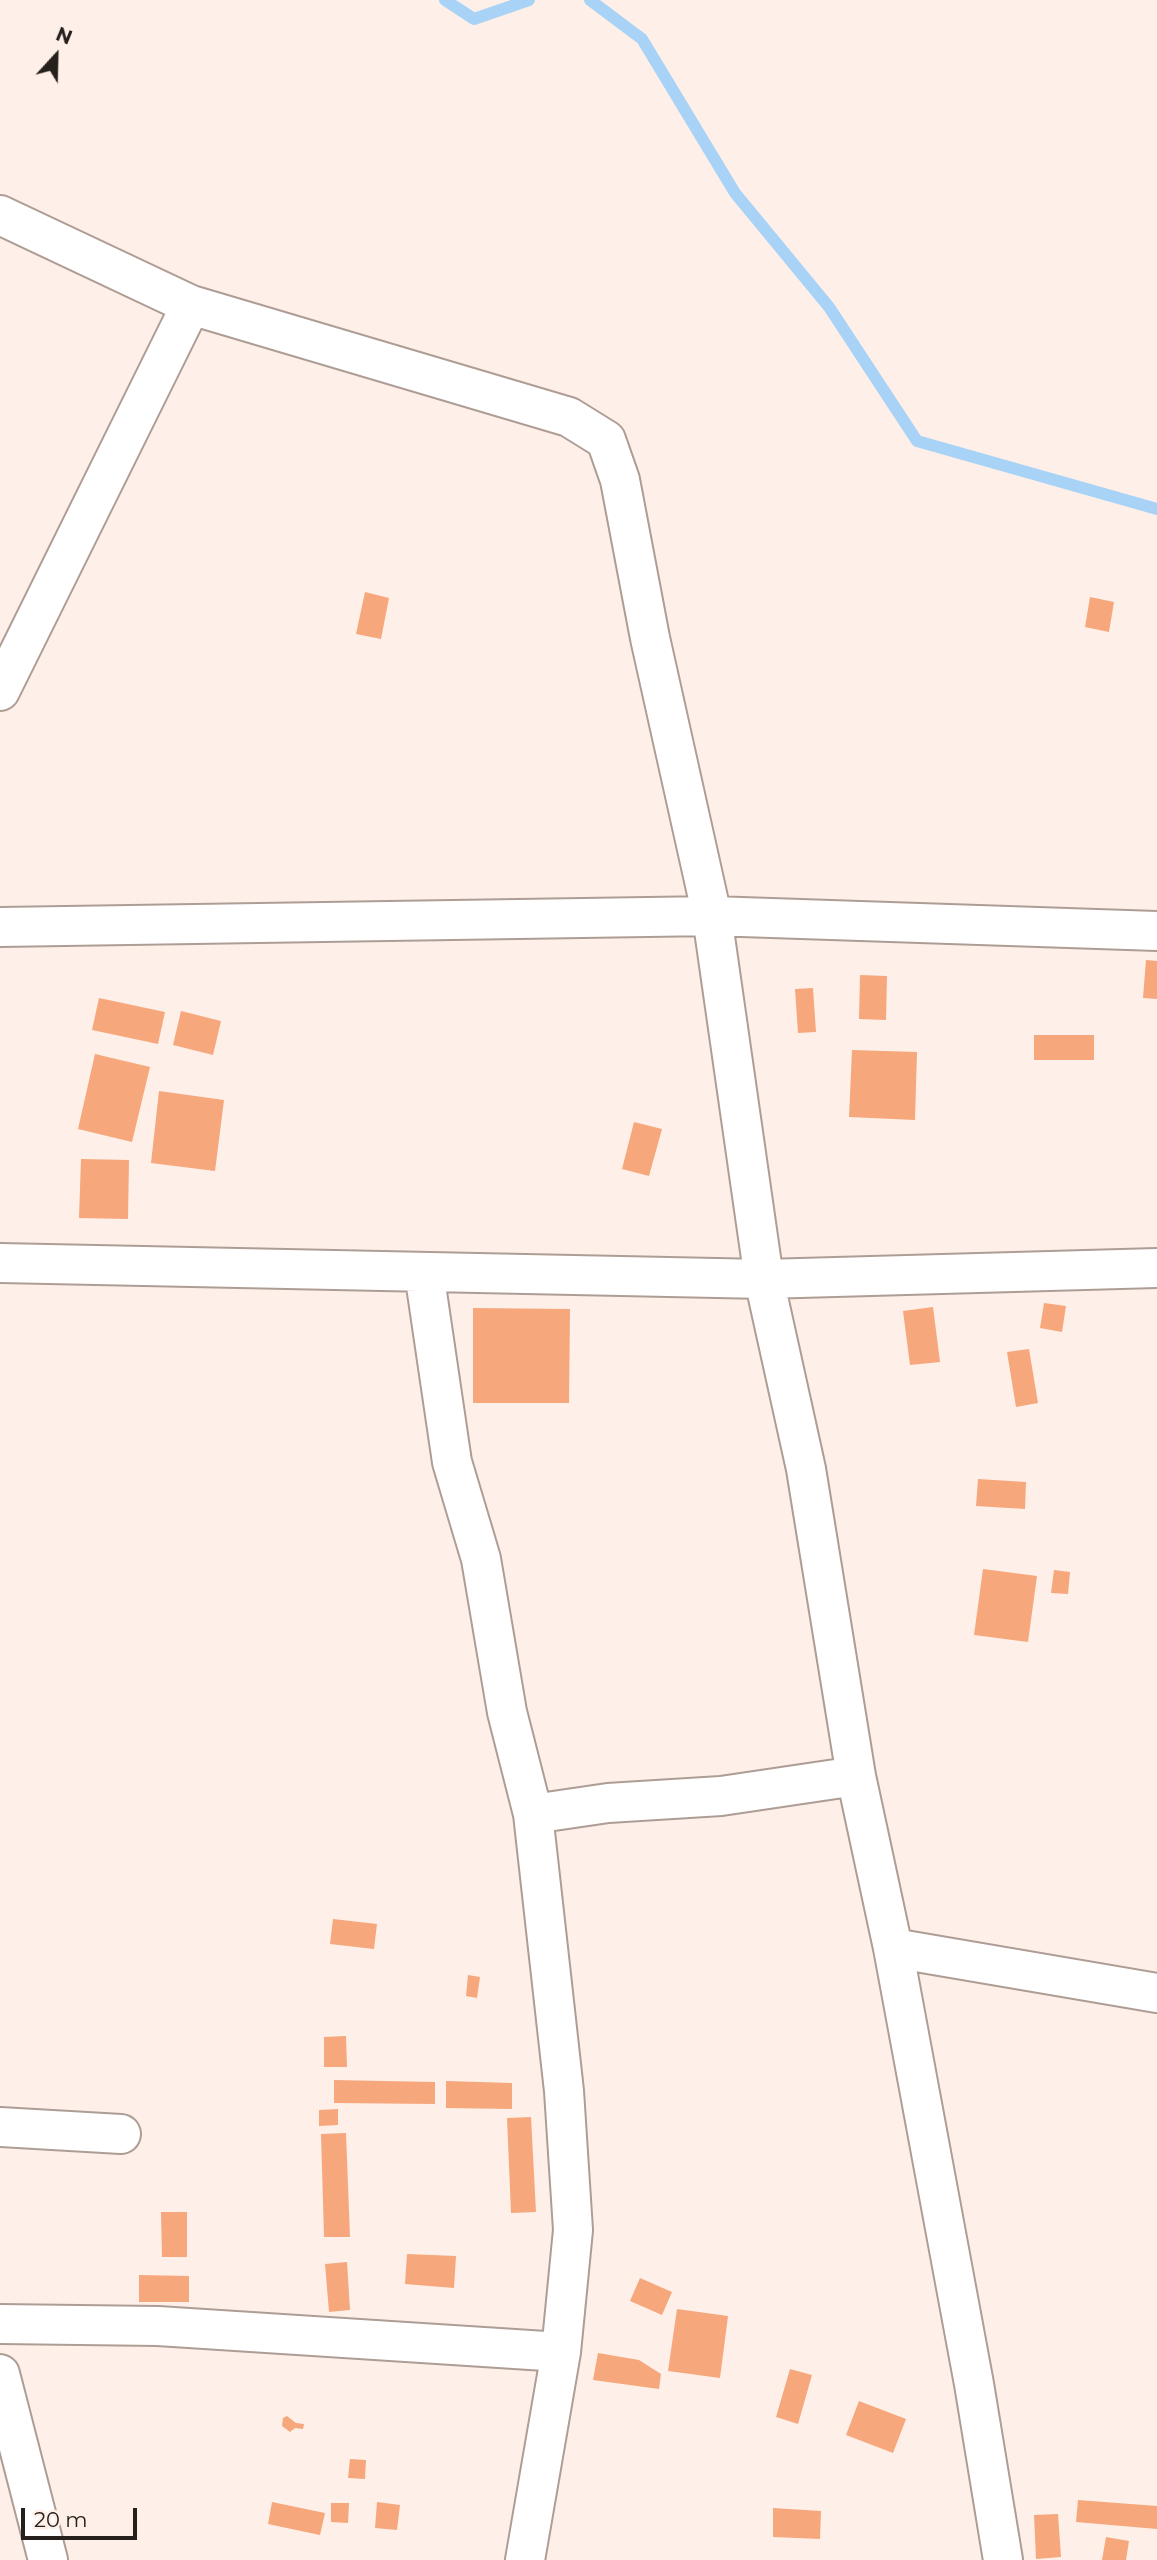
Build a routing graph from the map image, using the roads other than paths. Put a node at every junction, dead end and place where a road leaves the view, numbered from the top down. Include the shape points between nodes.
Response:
1 (0, 215) edge
2 (191, 305) junction
3 (0, 691) edge
4 (712, 916) junction
5 (0, 927) edge
6 (1157, 931) edge
7 (0, 1263) edge
8 (1157, 1268) edge
9 (424, 1272) junction
10 (764, 1279) junction
11 (856, 1776) junction
12 (533, 1814) junction
13 (893, 1948) junction
14 (1157, 1993) edge
15 (0, 2127) edge
16 (121, 2134) dead end
17 (0, 2324) edge
18 (561, 2351) junction
19 (0, 2374) edge
20 (48, 2560) edge
21 (525, 2560) edge
22 (1003, 2560) edge

1 - 2 street
2 - 3 street
2 - 4 street via 569,417 606,440 620,480
4 - 5 street
4 - 6 street
4 - 10 street
7 - 9 street
8 - 10 street
9 - 10 street
9 - 12 street via 453,1462 481,1559 507,1712
10 - 11 street via 806,1469
11 - 12 street via 721,1797 608,1803
11 - 13 street
12 - 18 street via 564,2091 573,2230
13 - 14 street
13 - 22 street
15 - 16 street
17 - 18 street via 158,2326
18 - 21 street
19 - 20 street

